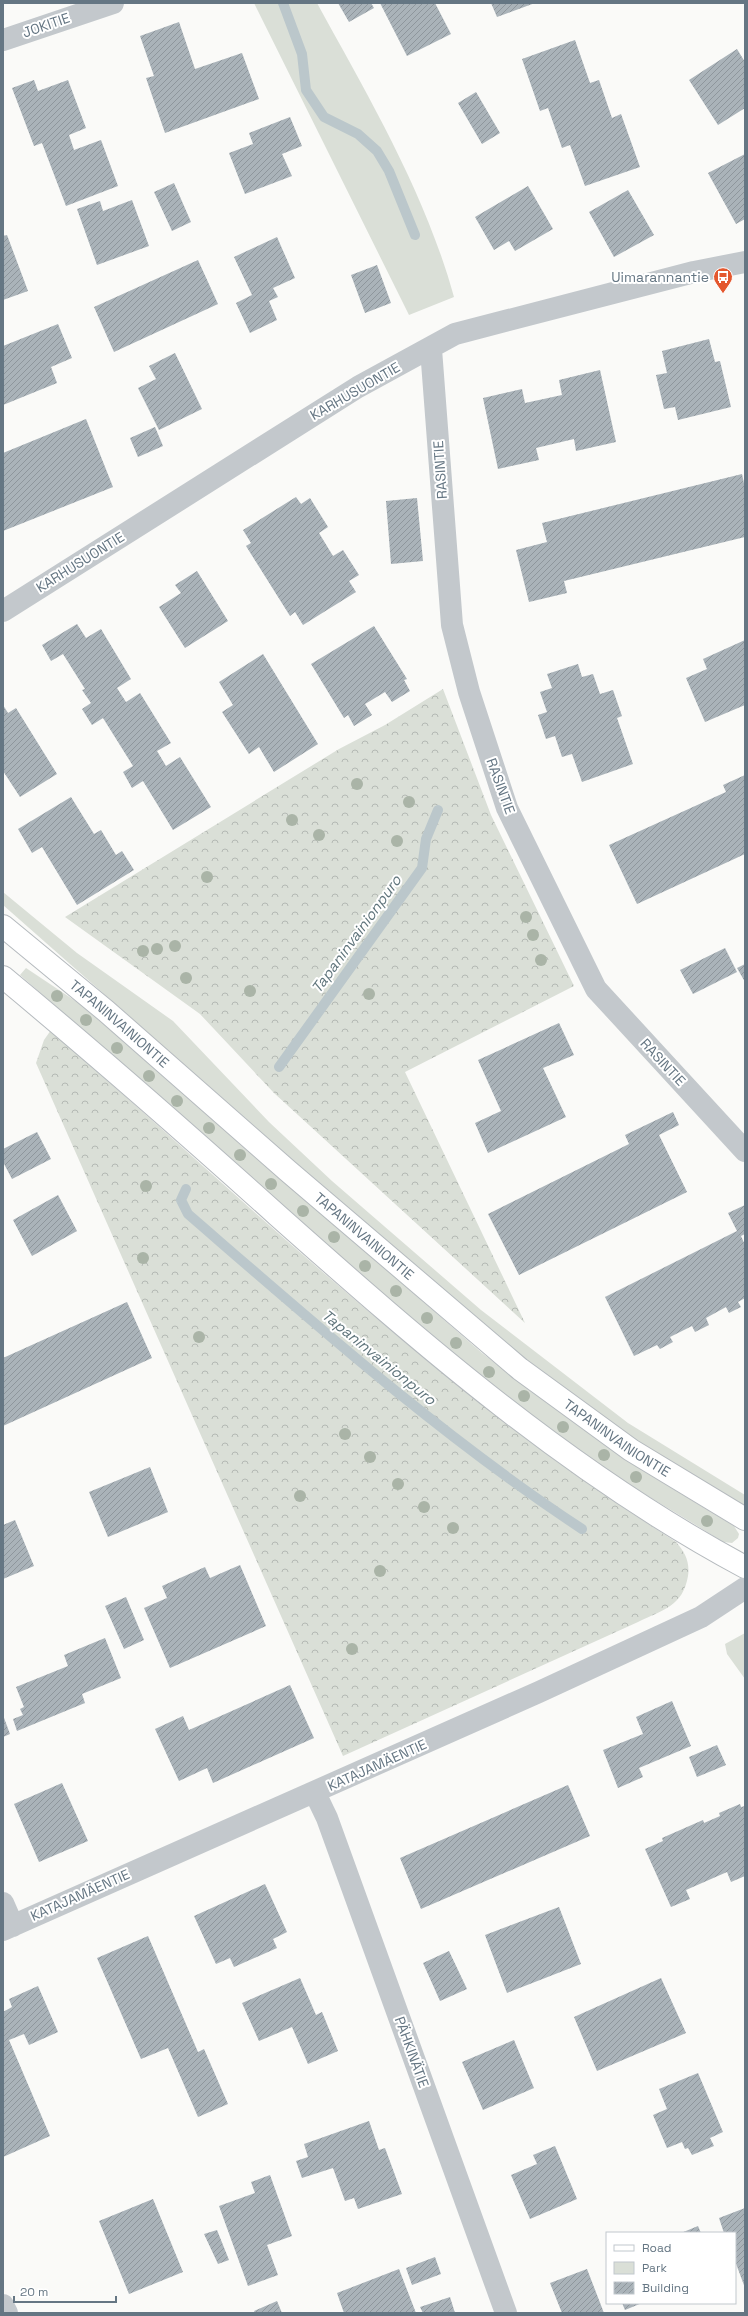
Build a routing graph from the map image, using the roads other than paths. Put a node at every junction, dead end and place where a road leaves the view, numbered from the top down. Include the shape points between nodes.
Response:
1 (113, 3) edge
2 (3, 40) edge
3 (745, 262) edge
4 (431, 349) junction
5 (3, 611) edge
6 (3, 926) edge
7 (3, 977) edge
8 (745, 1151) edge
9 (745, 1519) edge
10 (745, 1567) edge
11 (745, 1588) edge
12 (315, 1793) junction
13 (3, 1902) edge
14 (8, 1928) edge
15 (3, 2305) edge
16 (7, 2313) edge
17 (506, 2313) edge

1 - 2 street, JOKITIE
3 - 4 street, KARHUSUONTIE via 686,274 455,334
4 - 5 street, KARHUSUONTIE via 358,387
4 - 8 street, RASINTIE via 452,625 469,692 507,808 596,989
6 - 9 main road, TAPANINVAINIONTIE via 106,1010 288,1171 520,1369 631,1450
7 - 10 main road via 204,1150 403,1327 517,1418 568,1456 691,1538
11 - 12 street, KATAJAMÄENTIE via 701,1616
12 - 14 street, KATAJAMÄENTIE
12 - 17 street, PÄHKINÄTIE
13 - 14 street
15 - 16 street

